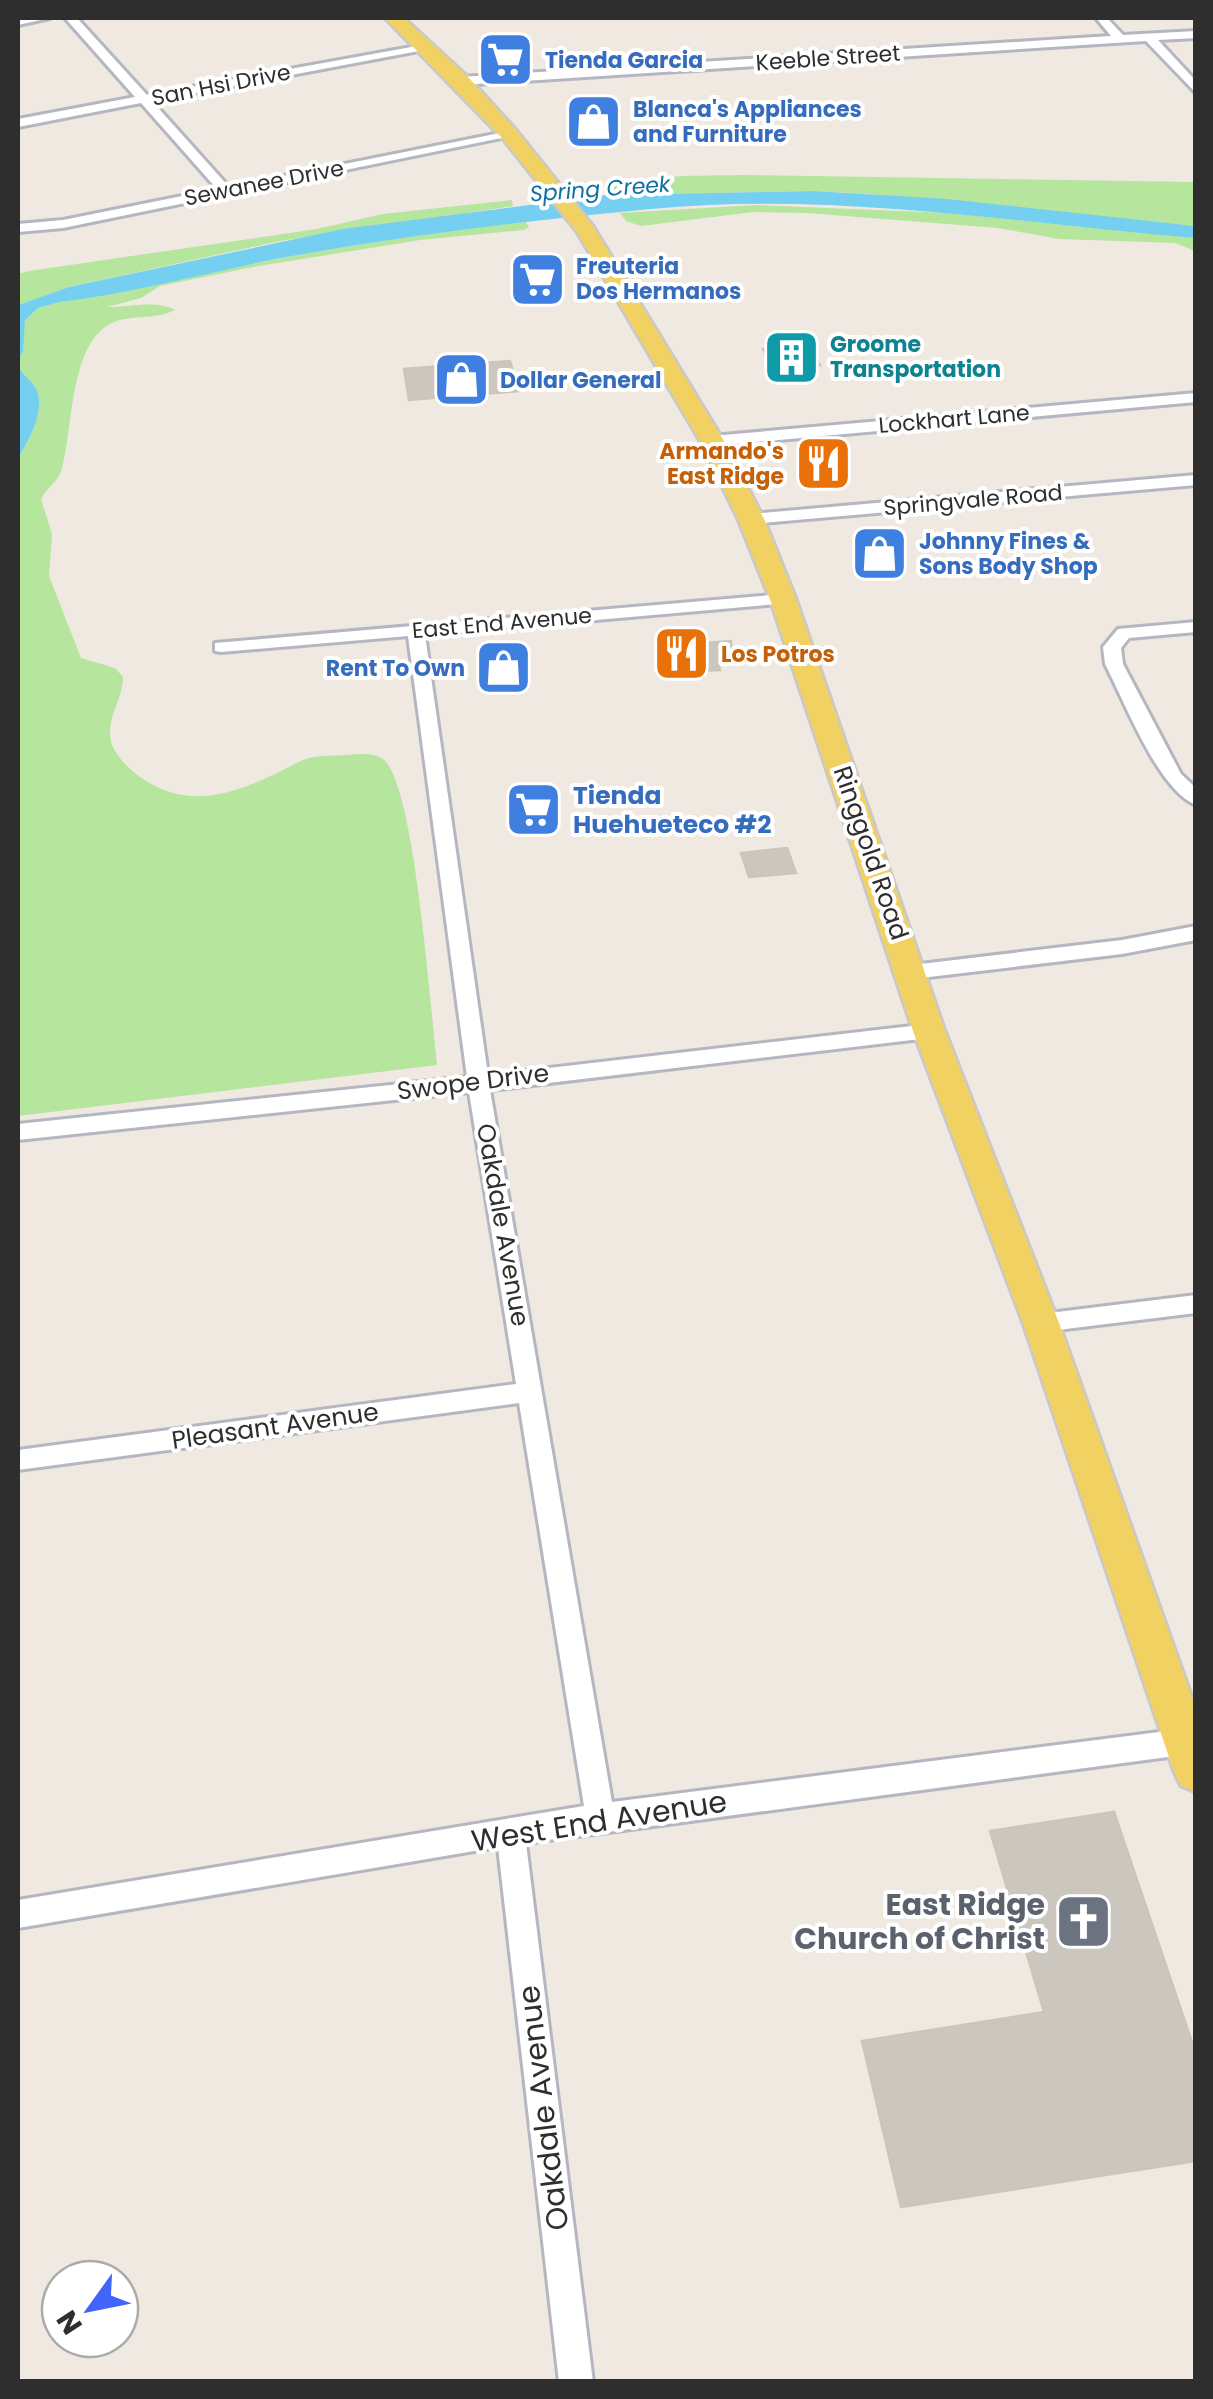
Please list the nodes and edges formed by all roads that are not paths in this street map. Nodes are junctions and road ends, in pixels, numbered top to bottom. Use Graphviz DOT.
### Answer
graph roads {
  1 [pos="44,18"];
  2 [pos="72,18"];
  3 [pos="394,18"];
  4 [pos="1101,18"];
  5 [pos="18,22"];
  6 [pos="1196,34"];
  7 [pos="1149,37"];
  8 [pos="1120,39"];
  9 [pos="424,46"];
  10 [pos="461,81"];
  11 [pos="1196,89"];
  12 [pos="142,100"];
  13 [pos="18,123"];
  14 [pos="510,135"];
  15 [pos="226,191"];
  16 [pos="18,228"];
  17 [pos="1196,397"];
  18 [pos="712,440"];
  19 [pos="1196,480"];
  20 [pos="750,519"];
  21 [pos="782,599"];
  22 [pos="1196,627"];
  23 [pos="416,631"];
  24 [pos="221,647"];
  25 [pos="1196,798"];
  26 [pos="1196,933"];
  27 [pos="912,972"];
  28 [pos="928,1031"];
  29 [pos="478,1080"];
  30 [pos="18,1132"];
  31 [pos="1196,1304"];
  32 [pos="1041,1323"];
  33 [pos="532,1392"];
  34 [pos="18,1460"];
  35 [pos="1189,1758"];
  36 [pos="600,1817"];
  37 [pos="511,1835"];
  38 [pos="18,1914"];
  39 [pos="576,2382"];
  1 -- 5 [label="street"];
  2 -- 12 [label="street"];
  3 -- 9 [label="main road, Ringgold Road"];
  4 -- 8 [label="street"];
  6 -- 7 [label="street, Keeble Street"];
  7 -- 8 [label="street, Keeble Street"];
  7 -- 11 [label="street"];
  8 -- 10 [label="street, Keeble Street"];
  9 -- 10 [label="main road, Ringgold Road"];
  9 -- 12 [label="street, San Hsi Drive"];
  10 -- 14 [label="main road, Ringgold Road"];
  12 -- 13 [label="street, San Hsi Drive"];
  12 -- 15 [label="street"];
  14 -- 15 [label="street, Sewanee Drive"];
  14 -- 18 [label="main road, Ringgold Road"];
  15 -- 16 [label="street, Sewanee Drive"];
  17 -- 18 [label="street, Lockhart Lane"];
  18 -- 20 [label="main road, Ringgold Road"];
  19 -- 20 [label="street, Springvale Road"];
  20 -- 21 [label="main road, Ringgold Road"];
  21 -- 23 [label="street, East End Avenue"];
  21 -- 27 [label="main road, Ringgold Road"];
  22 -- 25 [label="street"];
  23 -- 24 [label="street, East End Avenue"];
  23 -- 29 [label="street, Oakdale Avenue"];
  26 -- 27 [label="street"];
  27 -- 28 [label="main road, Ringgold Road"];
  28 -- 29 [label="street, Swope Drive"];
  28 -- 32 [label="main road, Ringgold Road"];
  29 -- 30 [label="street, Swope Drive"];
  29 -- 33 [label="street, Oakdale Avenue"];
  31 -- 32 [label="street"];
  32 -- 35 [label="main road, Ringgold Road"];
  33 -- 34 [label="street, Pleasant Avenue"];
  33 -- 36 [label="street, Oakdale Avenue"];
  35 -- 36 [label="street, West End Avenue"];
  36 -- 37 [label="street, West End Avenue"];
  37 -- 38 [label="street, West End Avenue"];
  37 -- 39 [label="street, Oakdale Avenue"];
}
